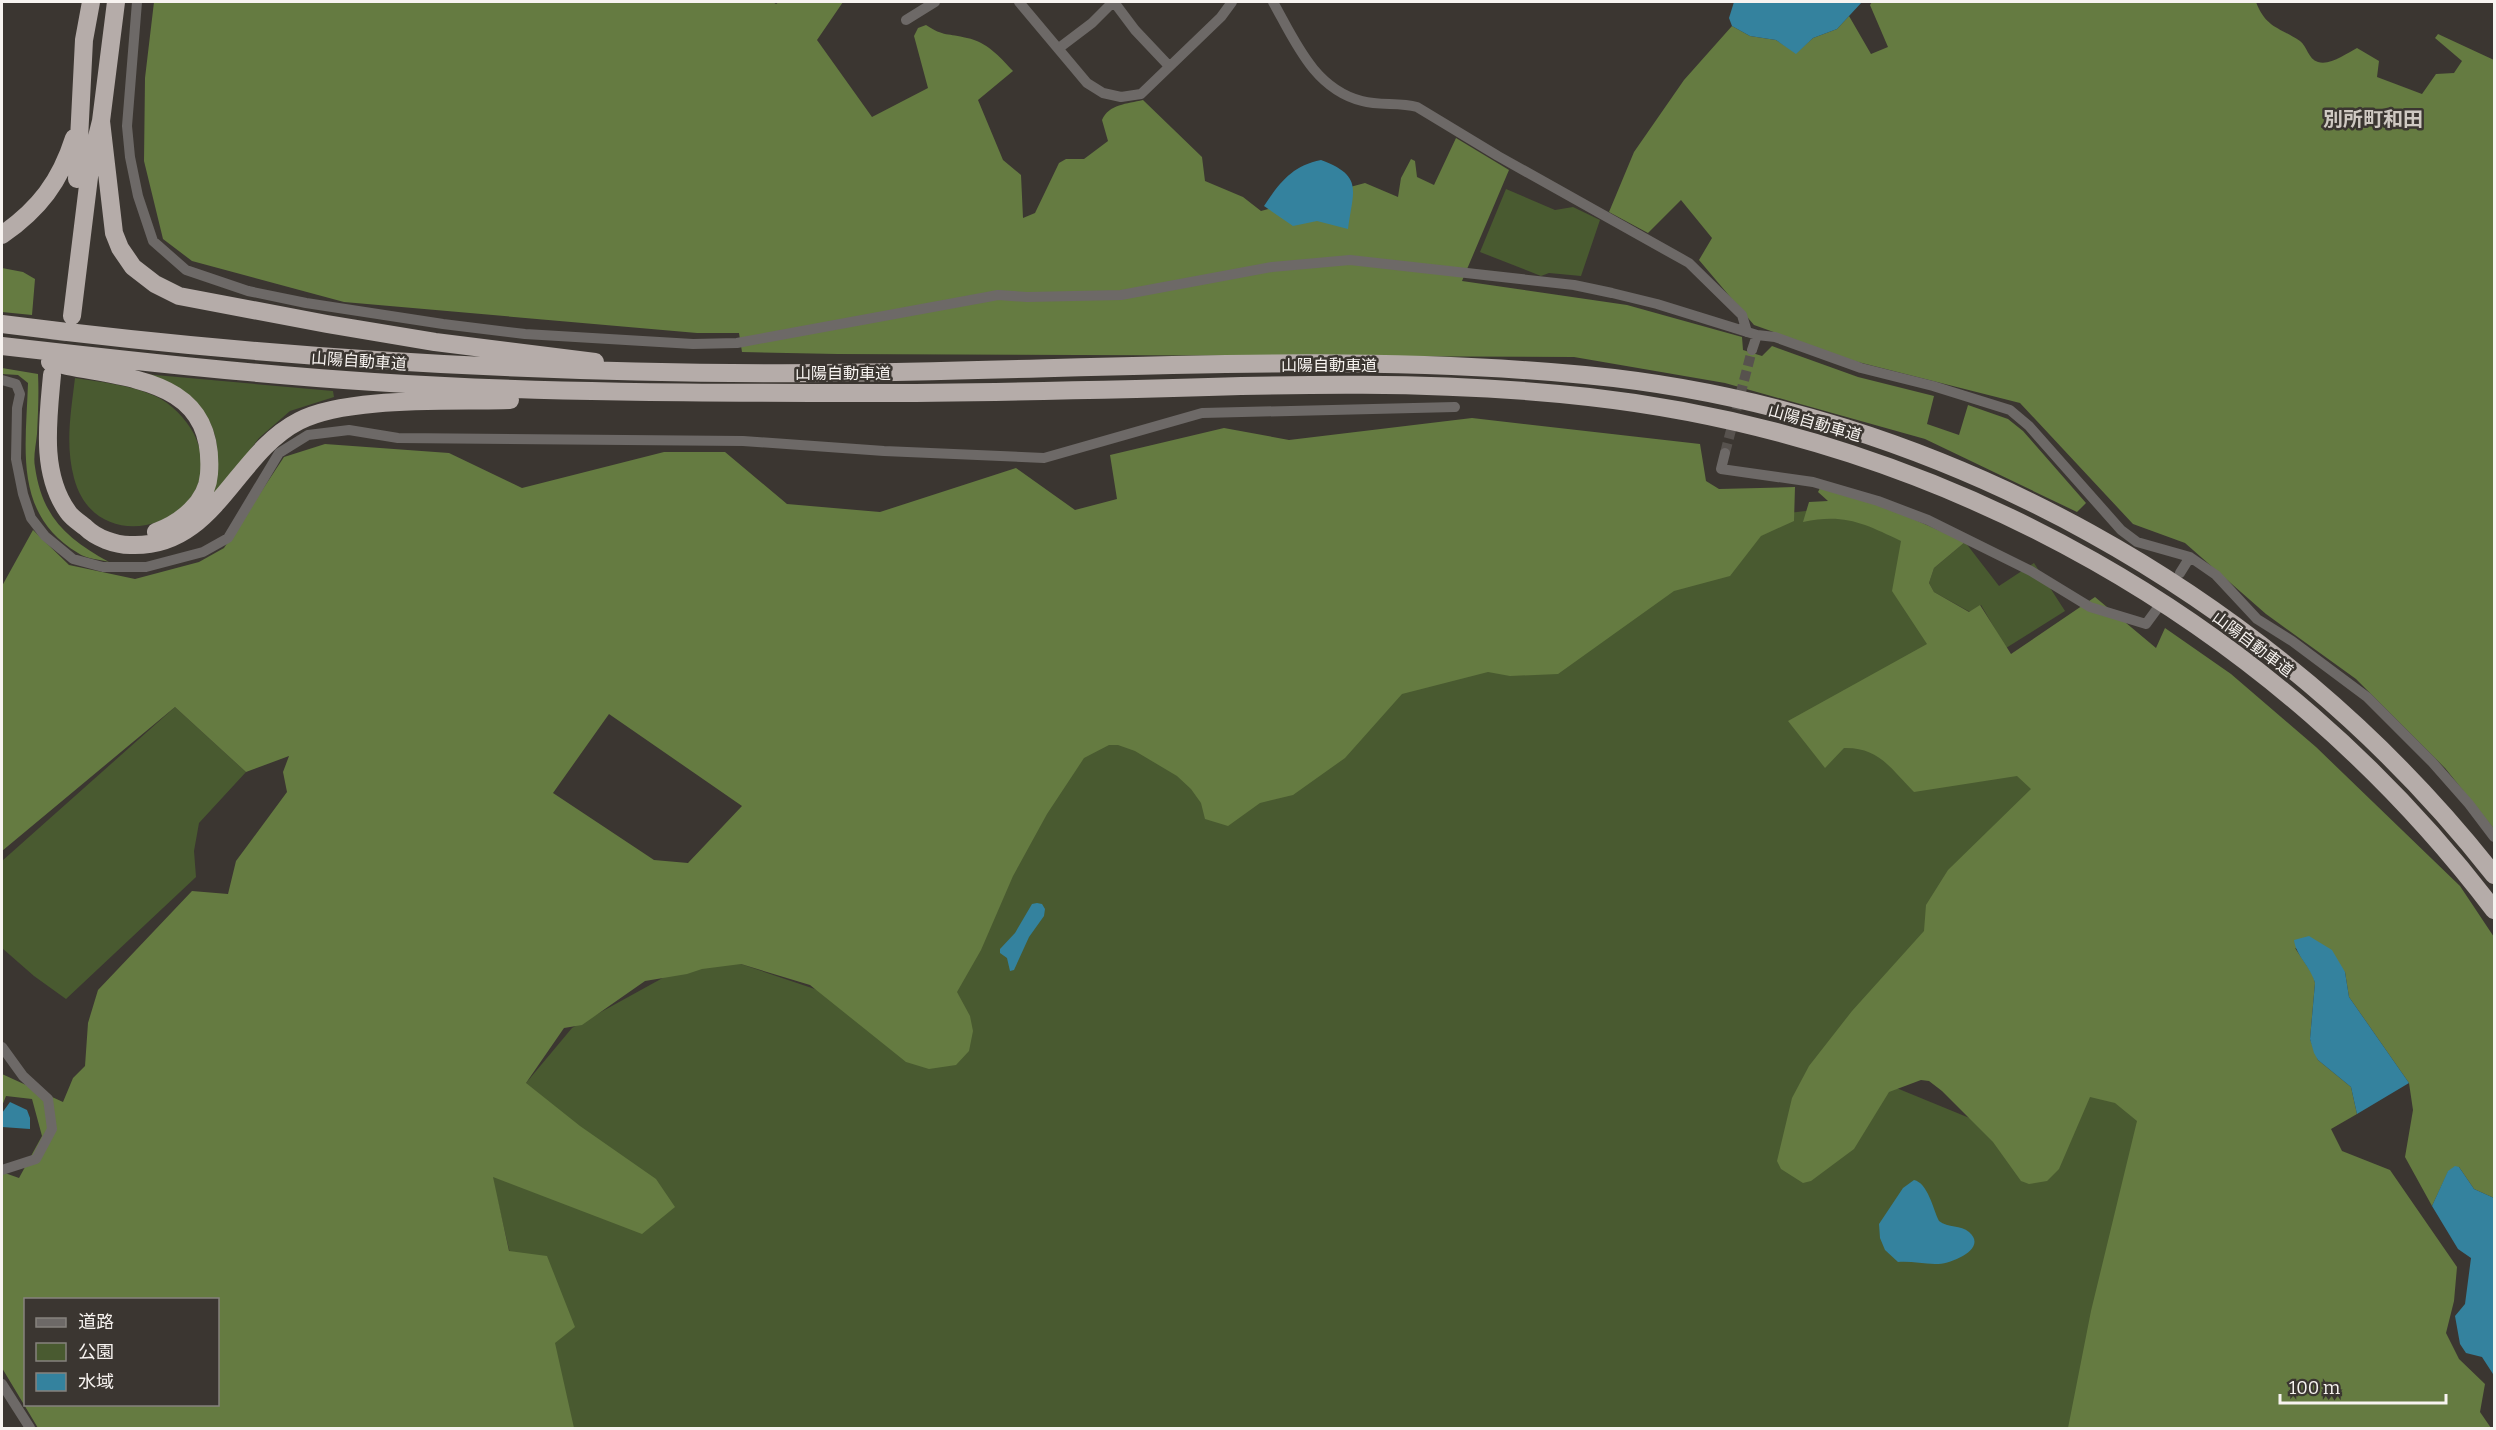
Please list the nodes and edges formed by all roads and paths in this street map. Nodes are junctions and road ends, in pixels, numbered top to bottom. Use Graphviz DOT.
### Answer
graph roads {
  1 [pos="91,2"];
  2 [pos="116,2"];
  3 [pos="136,2"];
  4 [pos="935,2"];
  5 [pos="1019,2"];
  6 [pos="1113,2"];
  7 [pos="1232,2"];
  8 [pos="1273,2"];
  9 [pos="906,20"];
  10 [pos="1059,48"];
  11 [pos="1169,66"];
  12 [pos="81,117"];
  13 [pos="100,121"];
  14 [pos="2,235"];
  15 [pos="2,324"];
  16 [pos="1752,334"];
  17 [pos="2,347"];
  18 [pos="1752,350"];
  19 [pos="629,372"];
  20 [pos="2,380"];
  21 [pos="736,393"];
  22 [pos="1455,407"];
  23 [pos="1725,453"];
  24 [pos="2190,556"];
  25 [pos="2180,573"];
  26 [pos="2157,609"];
  27 [pos="2494,837"];
  28 [pos="2494,875"];
  29 [pos="2494,910"];
  30 [pos="2,1047"];
  31 [pos="2,1170"];
  32 [pos="2,1384"];
  33 [pos="30,1428"];
  1 -- 12 [label="highway"];
  2 -- 13 [label="highway"];
  3 -- 16 [label="street"];
  4 -- 9 [label="street"];
  5 -- 10 [label="street"];
  6 -- 10 [label="street"];
  6 -- 11 [label="street"];
  7 -- 11 [label="street"];
  8 -- 16 [label="street"];
  10 -- 11 [label="street"];
  12 -- 13 [label="highway"];
  12 -- 14 [label="highway"];
  13 -- 19 [label="highway"];
  15 -- 19 [label="highway, 山陽自動車道"];
  16 -- 18 [label="street"];
  16 -- 24 [label="street"];
  17 -- 21 [label="highway, 山陽自動車道"];
  17 -- 21 [label="highway"];
  19 -- 28 [label="highway, 山陽自動車道"];
  20 -- 22 [label="street"];
  21 -- 29 [label="highway, 山陽自動車道"];
  23 -- 26 [label="street"];
  24 -- 25 [label="street"];
  24 -- 27 [label="street"];
  30 -- 31 [label="street"];
  32 -- 33 [label="street"];
}
